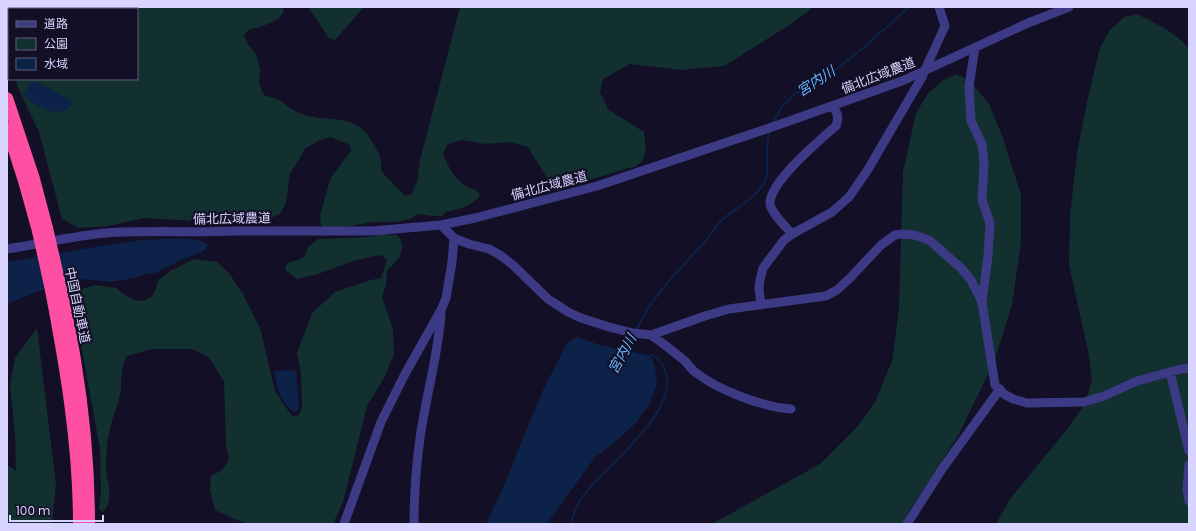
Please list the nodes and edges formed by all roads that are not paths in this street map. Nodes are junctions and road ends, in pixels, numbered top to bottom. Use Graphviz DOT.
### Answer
graph roads {
  1 [pos="939,7"];
  2 [pos="1068,7"];
  3 [pos="975,47"];
  4 [pos="7,98"];
  5 [pos="833,106"];
  6 [pos="7,128"];
  7 [pos="441,225"];
  8 [pos="42,230"];
  9 [pos="792,234"];
  10 [pos="454,238"];
  11 [pos="7,249"];
  12 [pos="56,289"];
  13 [pos="982,302"];
  14 [pos="761,305"];
  15 [pos="441,310"];
  16 [pos="651,334"];
  17 [pos="1189,368"];
  18 [pos="1170,372"];
  19 [pos="1000,389"];
  20 [pos="791,409"];
  21 [pos="1189,451"];
  22 [pos="1189,465"];
  23 [pos="1189,501"];
  24 [pos="79,524"];
  25 [pos="89,524"];
  26 [pos="344,524"];
  27 [pos="414,524"];
  28 [pos="907,524"];
  1 -- 9 [label="street, bridge"];
  2 -- 3 [label="street, 備北広域農道"];
  3 -- 5 [label="street, 備北広域農道"];
  3 -- 13 [label="street"];
  4 -- 8 [label="highway, 中国自動車道"];
  5 -- 7 [label="street, 備北広域農道"];
  5 -- 9 [label="street"];
  6 -- 8 [label="highway, 中国自動車道"];
  7 -- 10 [label="street"];
  7 -- 11 [label="street, 備北広域農道"];
  8 -- 12 [label="highway, 中国自動車道, bridge"];
  9 -- 14 [label="street"];
  10 -- 15 [label="street"];
  10 -- 16 [label="street"];
  12 -- 24 [label="highway, 中国自動車道"];
  12 -- 25 [label="highway, 中国自動車道"];
  13 -- 14 [label="street"];
  13 -- 19 [label="street"];
  14 -- 16 [label="street"];
  15 -- 26 [label="street"];
  15 -- 27 [label="street"];
  16 -- 20 [label="street"];
  17 -- 18 [label="street"];
  18 -- 19 [label="street"];
  18 -- 21 [label="street"];
  19 -- 28 [label="street"];
  22 -- 23 [label="street"];
}
